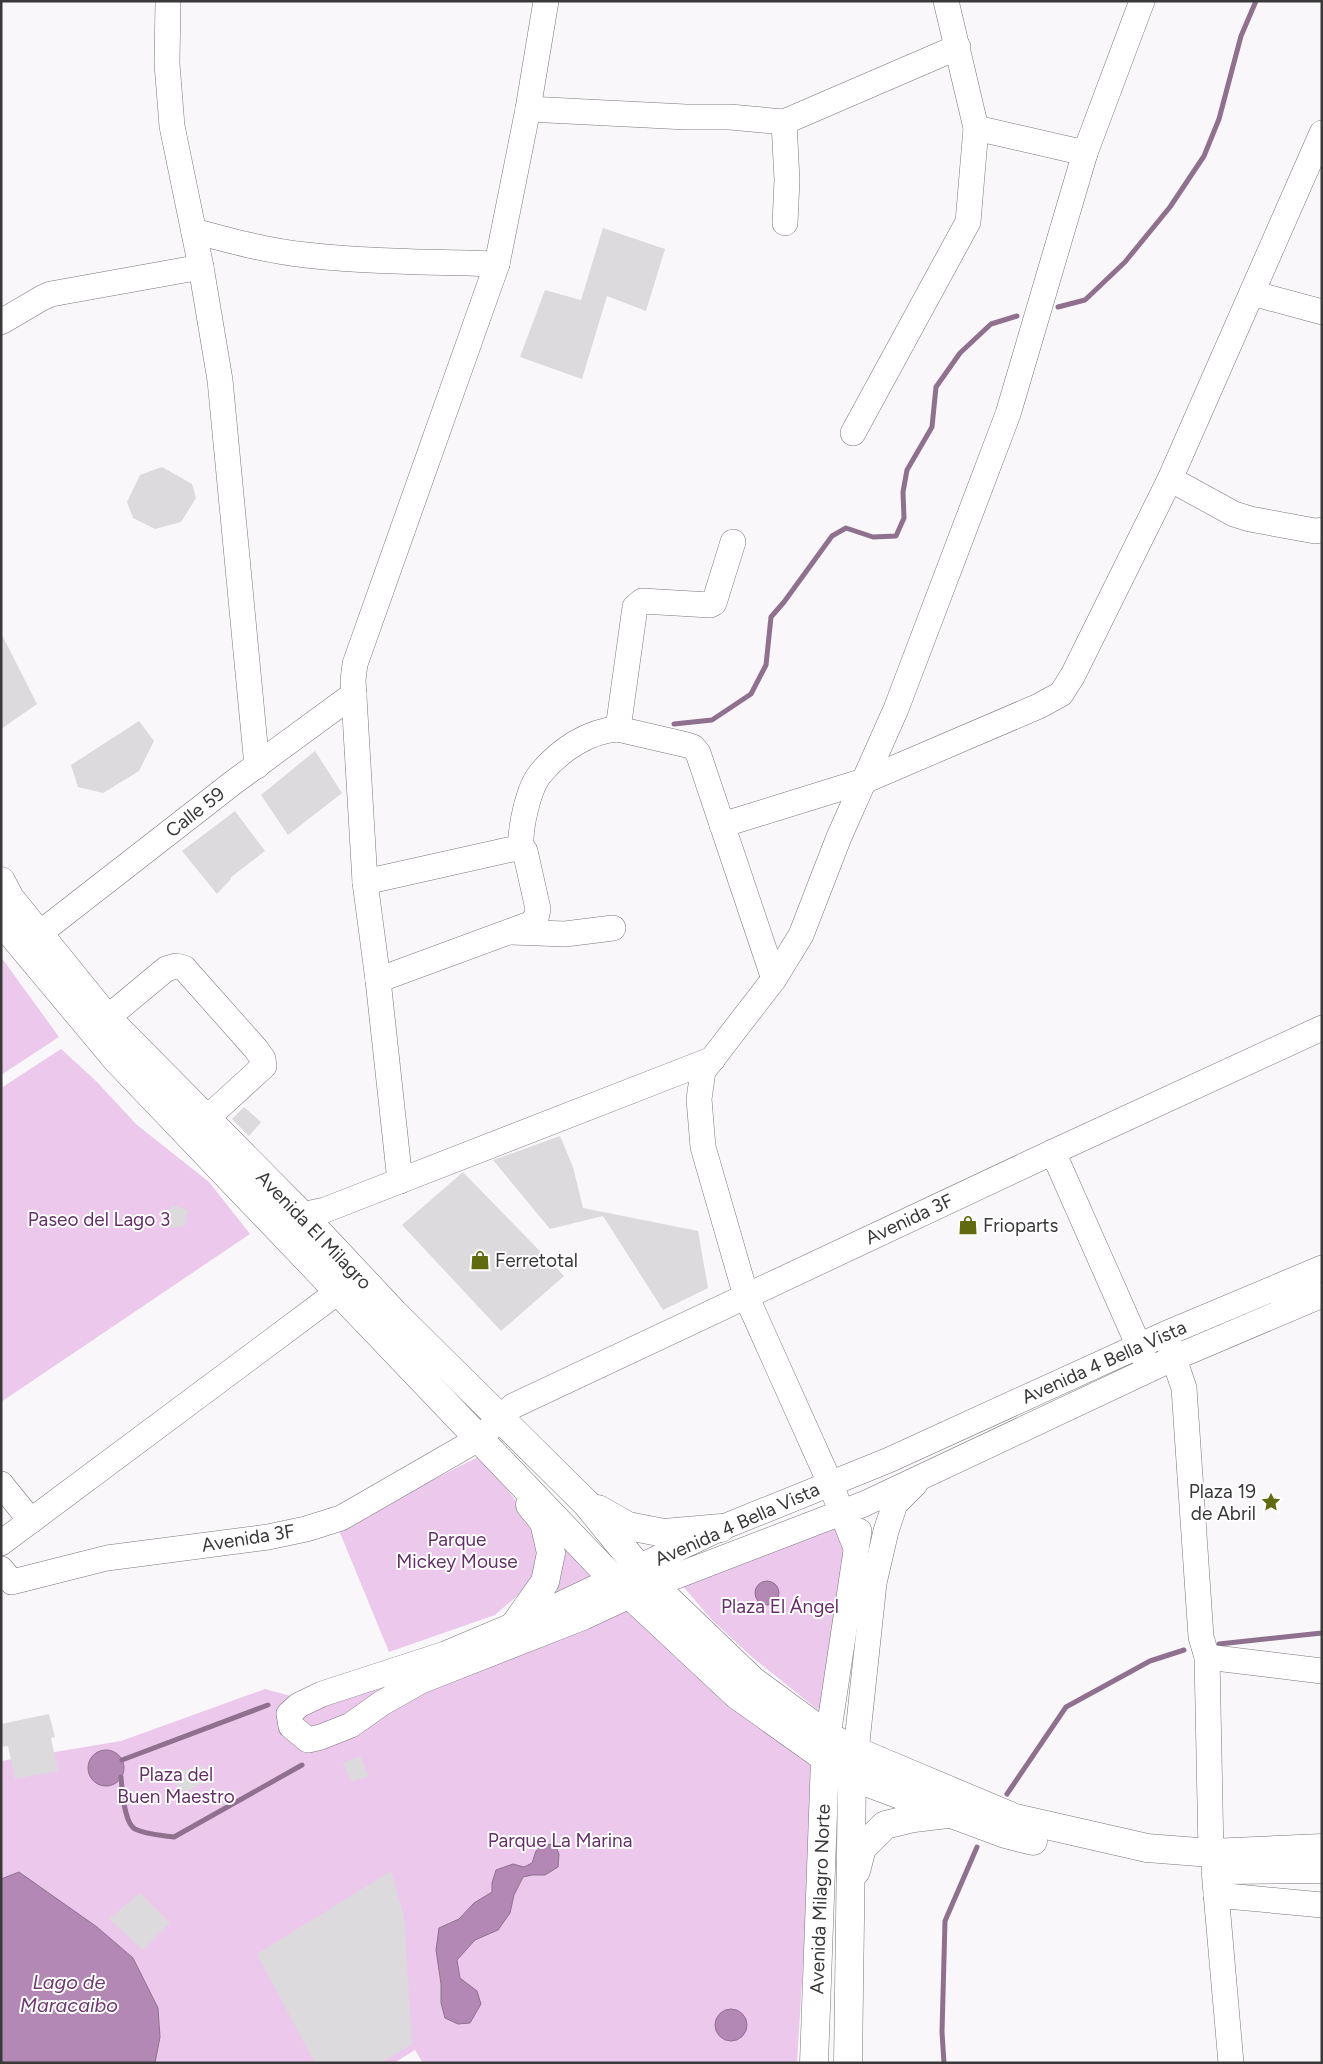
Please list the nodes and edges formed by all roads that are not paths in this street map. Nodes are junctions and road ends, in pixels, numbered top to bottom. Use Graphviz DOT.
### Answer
graph roads {
  1 [pos="168,1"];
  2 [pos="546,1"];
  3 [pos="946,1"];
  4 [pos="1142,1"];
  5 [pos="958,47"];
  6 [pos="528,109"];
  7 [pos="784,122"];
  8 [pos="976,128"];
  9 [pos="1322,134"];
  10 [pos="1085,153"];
  11 [pos="785,223"];
  12 [pos="194,232"];
  13 [pos="497,264"];
  14 [pos="201,267"];
  15 [pos="1252,293"];
  16 [pos="1322,312"];
  17 [pos="1,322"];
  18 [pos="853,433"];
  19 [pos="1170,479"];
  20 [pos="1322,530"];
  21 [pos="733,542"];
  22 [pos="354,694"];
  23 [pos="618,729"];
  24 [pos="257,766"];
  25 [pos="864,781"];
  26 [pos="722,825"];
  27 [pos="520,847"];
  28 [pos="1,881"];
  29 [pos="365,882"];
  30 [pos="1,921"];
  31 [pos="613,928"];
  32 [pos="508,932"];
  33 [pos="40,933"];
  34 [pos="774,979"];
  35 [pos="378,980"];
  36 [pos="108,1018"];
  37 [pos="1322,1028"];
  38 [pos="713,1059"];
  39 [pos="206,1119"];
  40 [pos="1053,1152"];
  41 [pos="400,1181"];
  42 [pos="302,1215"];
  43 [pos="1322,1268"];
  44 [pos="339,1291"];
  45 [pos="1322,1295"];
  46 [pos="746,1296"];
  47 [pos="1165,1334"];
  48 [pos="1139,1346"];
  49 [pos="1174,1358"];
  50 [pos="1149,1370"];
  51 [pos="501,1418"];
  52 [pos="480,1438"];
  53 [pos="889,1460"];
  54 [pos="503,1462"];
  55 [pos="922,1477"];
  56 [pos="830,1483"];
  57 [pos="1,1484"];
  58 [pos="586,1503"];
  59 [pos="852,1508"];
  60 [pos="31,1521"];
  61 [pos="721,1528"];
  62 [pos="1,1543"];
  63 [pos="5,1579"];
  64 [pos="634,1582"];
  65 [pos="516,1623"];
  66 [pos="1207,1657"];
  67 [pos="1322,1671"];
  68 [pos="827,1747"];
  69 [pos="854,1764"];
  70 [pos="951,1814"];
  71 [pos="1322,1848"];
  72 [pos="1322,1869"];
  73 [pos="1214,1873"];
  74 [pos="850,1892"];
  75 [pos="1322,1905"];
  76 [pos="814,2063"];
  77 [pos="848,2063"];
  78 [pos="1231,2063"];
  1 -- 12 [label="street"];
  2 -- 6 [label="street"];
  3 -- 5 [label="street"];
  4 -- 10 [label="street"];
  5 -- 7 [label="street"];
  5 -- 8 [label="street"];
  6 -- 7 [label="street"];
  6 -- 13 [label="street"];
  7 -- 11 [label="street"];
  8 -- 10 [label="street"];
  8 -- 18 [label="street"];
  9 -- 15 [label="street"];
  10 -- 25 [label="street"];
  12 -- 13 [label="street"];
  12 -- 14 [label="street"];
  13 -- 22 [label="street"];
  14 -- 17 [label="street"];
  14 -- 24 [label="street"];
  15 -- 16 [label="street"];
  15 -- 19 [label="street"];
  19 -- 20 [label="street"];
  19 -- 25 [label="street"];
  21 -- 23 [label="street"];
  22 -- 24 [label="street, Calle 59"];
  22 -- 29 [label="street"];
  23 -- 26 [label="street"];
  23 -- 27 [label="street"];
  24 -- 33 [label="street, Calle 59"];
  25 -- 26 [label="street"];
  25 -- 34 [label="street"];
  26 -- 34 [label="street"];
  27 -- 29 [label="street"];
  27 -- 32 [label="street"];
  28 -- 33 [label="main road, Avenida El Milagro"];
  29 -- 35 [label="street"];
  30 -- 44 [label="main road, Avenida El Milagro"];
  31 -- 32 [label="street"];
  32 -- 35 [label="street"];
  33 -- 36 [label="main road, Avenida El Milagro"];
  34 -- 38 [label="street"];
  35 -- 41 [label="street"];
  36 -- 39 [label="main road, Avenida El Milagro"];
  36 -- 39 [label="street"];
  37 -- 40 [label="street, Avenida 3F"];
  38 -- 41 [label="street"];
  38 -- 46 [label="street"];
  39 -- 42 [label="main road, Avenida El Milagro"];
  40 -- 46 [label="street, Avenida 3F"];
  40 -- 48 [label="street"];
  41 -- 42 [label="street"];
  42 -- 51 [label="main road, Avenida El Milagro"];
  43 -- 47 [label="street, Avenida 4 Bella Vista"];
  44 -- 52 [label="main road, Avenida El Milagro"];
  44 -- 60 [label="street"];
  45 -- 49 [label="street, Avenida 4 Bella Vista"];
  46 -- 51 [label="street, Avenida 3F"];
  46 -- 56 [label="street"];
  47 -- 48 [label="street, Avenida 4 Bella Vista"];
  47 -- 49 [label="street"];
  48 -- 50 [label="street"];
  48 -- 53 [label="street, Avenida 4 Bella Vista"];
  49 -- 50 [label="street, Avenida 4 Bella Vista"];
  49 -- 66 [label="street"];
  50 -- 55 [label="street, Avenida 4 Bella Vista"];
  51 -- 52 [label="street, Avenida 3F"];
  51 -- 58 [label="main road, Avenida El Milagro"];
  52 -- 54 [label="main road, Avenida El Milagro"];
  52 -- 63 [label="street, Avenida 3F"];
  53 -- 56 [label="street, Avenida 4 Bella Vista"];
  53 -- 59 [label="street"];
  54 -- 64 [label="main road, Avenida El Milagro"];
  54 -- 65 [label="main road"];
  55 -- 59 [label="street, Avenida 4 Bella Vista"];
  55 -- 69 [label="street, Avenida 4 Bella Vista"];
  56 -- 59 [label="street"];
  56 -- 61 [label="street, Avenida 4 Bella Vista"];
  57 -- 60 [label="street"];
  58 -- 61 [label="main road"];
  58 -- 64 [label="main road, Avenida El Milagro"];
  59 -- 64 [label="street, Avenida 4 Bella Vista"];
  59 -- 68 [label="street"];
  60 -- 62 [label="street"];
  61 -- 64 [label="street, Avenida 4 Bella Vista"];
  64 -- 65 [label="street"];
  64 -- 65 [label="street"];
  64 -- 68 [label="main road"];
  66 -- 67 [label="street"];
  66 -- 73 [label="street"];
  68 -- 69 [label="main road"];
  68 -- 76 [label="main road, Avenida Milagro Norte"];
  69 -- 70 [label="main road"];
  69 -- 73 [label="main road"];
  69 -- 74 [label="main road, Avenida Milagro Norte"];
  70 -- 73 [label="main road"];
  70 -- 74 [label="main road"];
  71 -- 73 [label="main road"];
  72 -- 73 [label="main road"];
  73 -- 75 [label="street"];
  73 -- 78 [label="street"];
  74 -- 77 [label="main road, Avenida Milagro Norte"];
}
